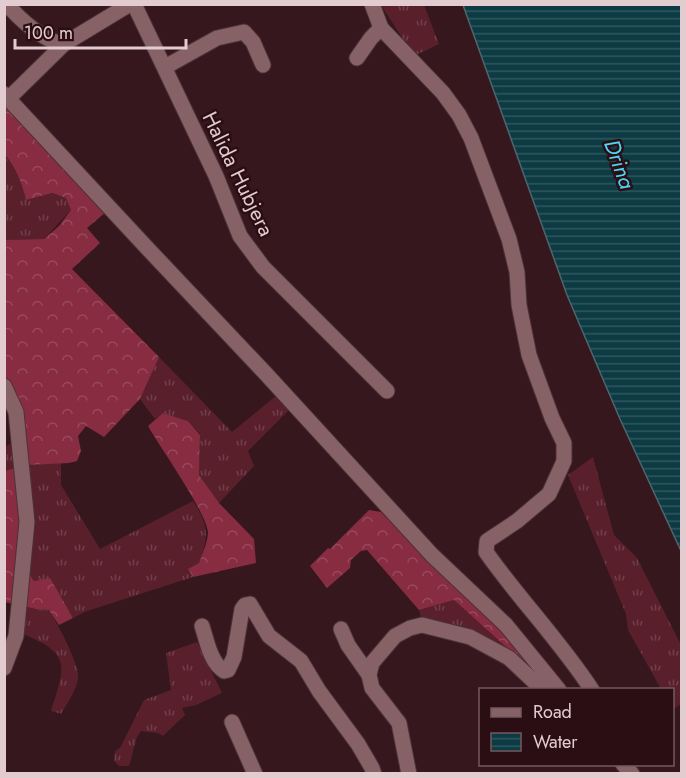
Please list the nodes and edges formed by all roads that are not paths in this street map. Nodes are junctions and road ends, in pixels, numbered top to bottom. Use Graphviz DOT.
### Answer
graph roads {
  1 [pos="7,4"];
  2 [pos="132,4"];
  3 [pos="372,4"];
  4 [pos="381,28"];
  5 [pos="64,44"];
  6 [pos="357,58"];
  7 [pos="263,65"];
  8 [pos="165,67"];
  9 [pos="7,96"];
  10 [pos="4,386"];
  11 [pos="387,391"];
  12 [pos="202,626"];
  13 [pos="341,629"];
  14 [pos="4,668"];
  15 [pos="369,675"];
  16 [pos="541,688"];
  17 [pos="557,688"];
  18 [pos="591,688"];
  19 [pos="232,723"];
  20 [pos="255,774"];
  21 [pos="374,774"];
  22 [pos="410,774"];
  1 -- 5 [label="street"];
  2 -- 5 [label="street"];
  2 -- 8 [label="street, Halida Hubjera"];
  3 -- 4 [label="street"];
  4 -- 6 [label="street"];
  4 -- 18 [label="street"];
  5 -- 9 [label="street"];
  7 -- 8 [label="street"];
  8 -- 11 [label="street, Halida Hubjera"];
  9 -- 17 [label="street"];
  10 -- 14 [label="street"];
  12 -- 21 [label="street"];
  13 -- 15 [label="street"];
  15 -- 16 [label="street"];
  15 -- 22 [label="street"];
  19 -- 20 [label="street"];
}
